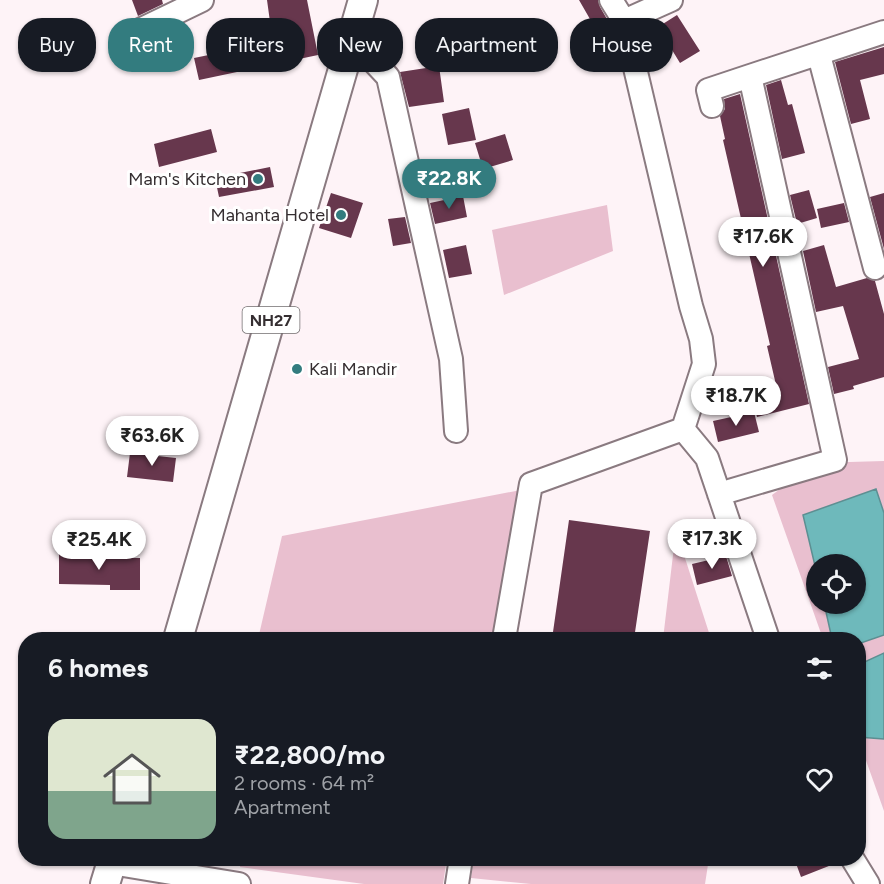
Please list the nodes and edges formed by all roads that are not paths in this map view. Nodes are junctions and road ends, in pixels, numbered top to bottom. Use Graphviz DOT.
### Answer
graph roads {
  1 [pos="202,0"];
  2 [pos="363,0"];
  3 [pos="611,0"];
  4 [pos="672,0"];
  5 [pos="165,18"];
  6 [pos="358,18"];
  7 [pos="622,18"];
  8 [pos="631,18"];
  9 [pos="884,32"];
  10 [pos="819,55"];
  11 [pos="343,72"];
  12 [pos="383,72"];
  13 [pos="636,72"];
  14 [pos="750,76"];
  15 [pos="712,106"];
  16 [pos="875,268"];
  17 [pos="683,429"];
  18 [pos="456,431"];
  19 [pos="719,494"];
  20 [pos="180,632"];
  21 [pos="505,632"];
  22 [pos="766,632"];
  23 [pos="460,866"];
  24 [pos="857,866"];
  25 [pos="110,868"];
  26 [pos="239,884"];
  27 [pos="457,884"];
  28 [pos="868,884"];
  1 -- 5 [label="street"];
  2 -- 6 [label="main road, NH27"];
  3 -- 7 [label="street"];
  4 -- 8 [label="street"];
  9 -- 10 [label="street"];
  10 -- 14 [label="street"];
  10 -- 16 [label="street"];
  11 -- 20 [label="main road, NH27"];
  12 -- 18 [label="street"];
  13 -- 17 [label="street"];
  14 -- 15 [label="street"];
  14 -- 19 [label="street"];
  17 -- 19 [label="street"];
  17 -- 21 [label="street"];
  19 -- 22 [label="street"];
  23 -- 27 [label="street"];
  24 -- 28 [label="street"];
  25 -- 26 [label="street"];
}
